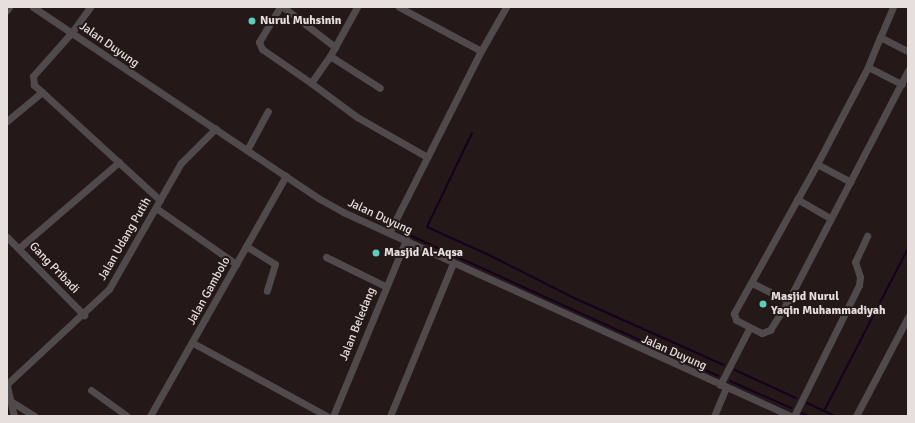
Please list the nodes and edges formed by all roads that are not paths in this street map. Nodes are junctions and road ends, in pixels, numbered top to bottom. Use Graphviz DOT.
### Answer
graph roads {
  1 [pos="9,7"];
  2 [pos="33,7"];
  3 [pos="90,7"];
  4 [pos="281,7"];
  5 [pos="357,7"];
  6 [pos="399,7"];
  7 [pos="506,7"];
  8 [pos="893,7"];
  9 [pos="7,10"];
  10 [pos="72,32"];
  11 [pos="880,37"];
  12 [pos="335,47"];
  13 [pos="481,51"];
  14 [pos="908,51"];
  15 [pos="330,56"];
  16 [pos="868,67"];
  17 [pos="908,70"];
  18 [pos="311,83"];
  19 [pos="902,84"];
  20 [pos="380,88"];
  21 [pos="42,92"];
  22 [pos="268,111"];
  23 [pos="7,121"];
  24 [pos="216,128"];
  25 [pos="247,150"];
  26 [pos="427,157"];
  27 [pos="119,162"];
  28 [pos="817,164"];
  29 [pos="286,176"];
  30 [pos="851,182"];
  31 [pos="797,199"];
  32 [pos="160,200"];
  33 [pos="156,208"];
  34 [pos="831,219"];
  35 [pos="389,233"];
  36 [pos="867,236"];
  37 [pos="7,237"];
  38 [pos="406,240"];
  39 [pos="246,246"];
  40 [pos="19,248"];
  41 [pos="326,257"];
  42 [pos="453,263"];
  43 [pos="236,264"];
  44 [pos="752,282"];
  45 [pos="385,286"];
  46 [pos="267,291"];
  47 [pos="788,301"];
  48 [pos="84,315"];
  49 [pos="908,317"];
  50 [pos="750,327"];
  51 [pos="193,343"];
  52 [pos="7,385"];
  53 [pos="723,387"];
  54 [pos="91,390"];
  55 [pos="12,402"];
  56 [pos="775,413"];
  57 [pos="14,416"];
  58 [pos="34,416"];
  59 [pos="127,416"];
  60 [pos="150,416"];
  61 [pos="327,416"];
  62 [pos="333,416"];
  63 [pos="390,416"];
  64 [pos="714,416"];
  65 [pos="790,416"];
  66 [pos="794,416"];
  67 [pos="856,416"];
  1 -- 9 [label="street"];
  2 -- 10 [label="street, Jalan Duyung"];
  3 -- 10 [label="street"];
  4 -- 12 [label="street"];
  4 -- 18 [label="street"];
  5 -- 12 [label="street"];
  6 -- 13 [label="street"];
  7 -- 13 [label="street"];
  8 -- 11 [label="street"];
  10 -- 21 [label="street"];
  10 -- 24 [label="street, Jalan Duyung"];
  11 -- 14 [label="street"];
  11 -- 16 [label="street"];
  12 -- 15 [label="street"];
  13 -- 26 [label="street"];
  15 -- 18 [label="street"];
  15 -- 20 [label="street"];
  16 -- 19 [label="street"];
  16 -- 28 [label="street"];
  17 -- 19 [label="street"];
  18 -- 26 [label="street"];
  19 -- 30 [label="street"];
  21 -- 23 [label="street"];
  21 -- 27 [label="street"];
  22 -- 25 [label="street"];
  24 -- 25 [label="street, Jalan Duyung"];
  24 -- 32 [label="street, Jalan Udang Putih"];
  25 -- 29 [label="street, Jalan Duyung"];
  26 -- 35 [label="street"];
  27 -- 32 [label="street"];
  27 -- 40 [label="street"];
  28 -- 30 [label="street"];
  28 -- 31 [label="street"];
  29 -- 35 [label="street, Jalan Duyung"];
  29 -- 39 [label="street, Jalan Gambolo"];
  30 -- 34 [label="street"];
  31 -- 34 [label="street"];
  31 -- 44 [label="street"];
  32 -- 33 [label="street, Jalan Udang Putih"];
  33 -- 43 [label="street"];
  33 -- 48 [label="street, Jalan Udang Putih"];
  34 -- 47 [label="street"];
  35 -- 38 [label="street, Jalan Duyung"];
  36 -- 66 [label="street"];
  37 -- 40 [label="street, Gang Pribadi"];
  38 -- 42 [label="street, Jalan Duyung"];
  38 -- 45 [label="street, Jalan Beledang"];
  39 -- 43 [label="street, Jalan Gambolo"];
  39 -- 46 [label="street"];
  40 -- 48 [label="street, Gang Pribadi"];
  41 -- 45 [label="street"];
  42 -- 53 [label="street, Jalan Duyung"];
  42 -- 63 [label="street"];
  43 -- 51 [label="street, Jalan Gambolo"];
  44 -- 47 [label="street"];
  44 -- 50 [label="street"];
  45 -- 62 [label="street, Jalan Beledang"];
  47 -- 50 [label="street"];
  48 -- 52 [label="street, Jalan Udang Putih"];
  49 -- 67 [label="street"];
  50 -- 53 [label="street"];
  51 -- 60 [label="street, Jalan Gambolo"];
  51 -- 61 [label="street"];
  52 -- 55 [label="street"];
  53 -- 56 [label="street, Jalan Duyung"];
  53 -- 64 [label="street"];
  54 -- 59 [label="street"];
  55 -- 57 [label="street"];
  55 -- 58 [label="street"];
  56 -- 65 [label="street, Jalan Duyung"];
}
